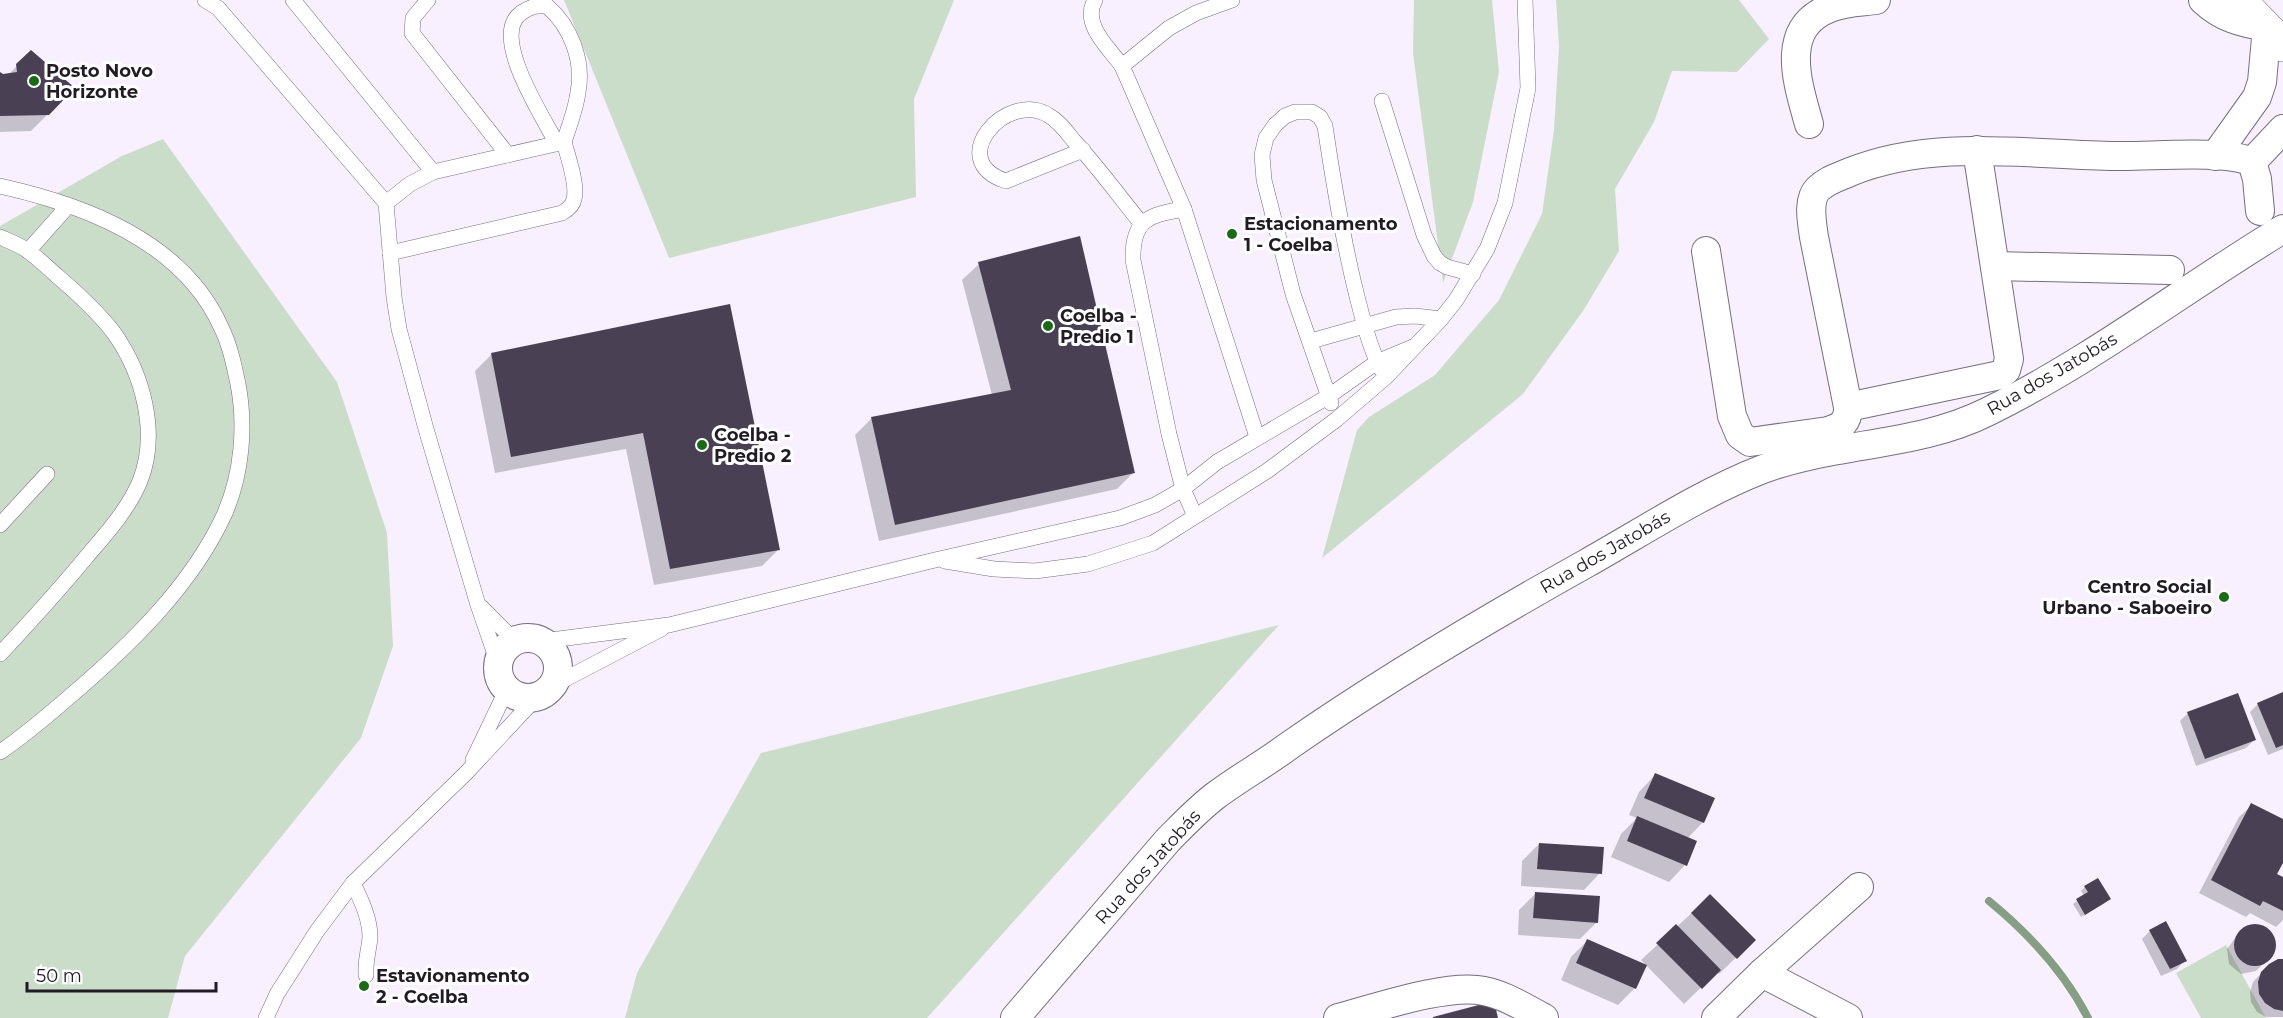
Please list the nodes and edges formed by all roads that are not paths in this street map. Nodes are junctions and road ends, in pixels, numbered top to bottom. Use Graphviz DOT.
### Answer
graph roads {
  1 [pos="293,0"];
  2 [pos="428,0"];
  3 [pos="1095,0"];
  4 [pos="1232,0"];
  5 [pos="1525,0"];
  6 [pos="1875,0"];
  7 [pos="2203,0"];
  8 [pos="2239,0"];
  9 [pos="216,3"];
  10 [pos="1194,6"];
  11 [pos="2278,31"];
  12 [pos="1122,66"];
  13 [pos="1382,101"];
  14 [pos="1809,124"];
  15 [pos="2283,129"];
  16 [pos="561,143"];
  17 [pos="1083,150"];
  18 [pos="1977,150"];
  19 [pos="508,155"];
  20 [pos="2215,156"];
  21 [pos="2252,162"];
  22 [pos="433,172"];
  23 [pos="0,186"];
  24 [pos="386,203"];
  25 [pos="68,206"];
  26 [pos="1184,209"];
  27 [pos="2260,211"];
  28 [pos="1141,224"];
  29 [pos="2283,229"];
  30 [pos="0,237"];
  31 [pos="28,251"];
  32 [pos="1706,251"];
  33 [pos="390,253"];
  34 [pos="1995,266"];
  35 [pos="2170,270"];
  36 [pos="1473,274"];
  37 [pos="1442,319"];
  38 [pos="1364,324"];
  39 [pos="1311,340"];
  40 [pos="1413,347"];
  41 [pos="1377,362"];
  42 [pos="1386,377"];
  43 [pos="1329,396"];
  44 [pos="1848,407"];
  45 [pos="1337,419"];
  46 [pos="1257,437"];
  47 [pos="47,474"];
  48 [pos="1183,489"];
  49 [pos="1195,516"];
  50 [pos="0,525"];
  51 [pos="935,560"];
  52 [pos="478,605"];
  53 [pos="669,625"];
  54 [pos="529,641"];
  55 [pos="0,654"];
  56 [pos="503,676"];
  57 [pos="545,691"];
  58 [pos="0,752"];
  59 [pos="466,773"];
  60 [pos="353,883"];
  61 [pos="1859,887"];
  62 [pos="1762,973"];
  63 [pos="366,975"];
  64 [pos="266,1018"];
  65 [pos="1015,1018"];
  66 [pos="1338,1018"];
  67 [pos="1544,1018"];
  68 [pos="1716,1018"];
  69 [pos="1848,1018"];
  1 -- 22 [label="lane"];
  2 -- 19 [label="lane"];
  3 -- 12 [label="lane"];
  4 -- 10 [label="lane"];
  5 -- 36 [label="lane"];
  6 -- 14 [label="street"];
  7 -- 11 [label="street"];
  8 -- 11 [label="main road"];
  9 -- 24 [label="lane"];
  10 -- 12 [label="lane"];
  11 -- 20 [label="street"];
  12 -- 26 [label="lane"];
  13 -- 36 [label="lane"];
  15 -- 21 [label="street"];
  16 -- 16 [label="lane"];
  16 -- 19 [label="lane"];
  16 -- 33 [label="lane"];
  17 -- 17 [label="lane"];
  17 -- 28 [label="lane"];
  18 -- 20 [label="street"];
  18 -- 34 [label="street"];
  18 -- 44 [label="street"];
  19 -- 22 [label="lane"];
  20 -- 21 [label="street"];
  21 -- 27 [label="street"];
  22 -- 24 [label="lane"];
  23 -- 25 [label="lane"];
  24 -- 33 [label="lane"];
  25 -- 31 [label="lane"];
  25 -- 58 [label="lane"];
  26 -- 28 [label="lane"];
  26 -- 46 [label="lane"];
  28 -- 48 [label="lane"];
  29 -- 65 [label="street, Rua dos Jatobás"];
  30 -- 31 [label="lane"];
  31 -- 55 [label="lane"];
  32 -- 44 [label="street"];
  33 -- 52 [label="lane"];
  34 -- 35 [label="street"];
  34 -- 44 [label="street"];
  36 -- 37 [label="lane"];
  37 -- 38 [label="lane"];
  37 -- 40 [label="lane"];
  38 -- 39 [label="lane"];
  38 -- 39 [label="lane"];
  38 -- 41 [label="lane"];
  39 -- 43 [label="lane"];
  40 -- 41 [label="lane"];
  40 -- 42 [label="lane"];
  41 -- 42 [label="lane"];
  41 -- 43 [label="lane"];
  42 -- 45 [label="lane"];
  43 -- 45 [label="lane"];
  43 -- 46 [label="lane"];
  45 -- 49 [label="lane"];
  46 -- 48 [label="lane"];
  47 -- 50 [label="lane"];
  48 -- 49 [label="lane"];
  48 -- 51 [label="lane"];
  49 -- 51 [label="lane"];
  51 -- 53 [label="lane"];
  52 -- 54 [label="lane"];
  52 -- 56 [label="lane"];
  53 -- 54 [label="lane"];
  53 -- 57 [label="lane"];
  54 -- 56 [label="street"];
  54 -- 57 [label="street"];
  56 -- 57 [label="street"];
  56 -- 59 [label="lane"];
  57 -- 59 [label="lane"];
  59 -- 60 [label="lane"];
  60 -- 63 [label="lane"];
  60 -- 64 [label="lane"];
  61 -- 62 [label="street"];
  62 -- 68 [label="street"];
  62 -- 69 [label="street"];
  66 -- 67 [label="street"];
}
